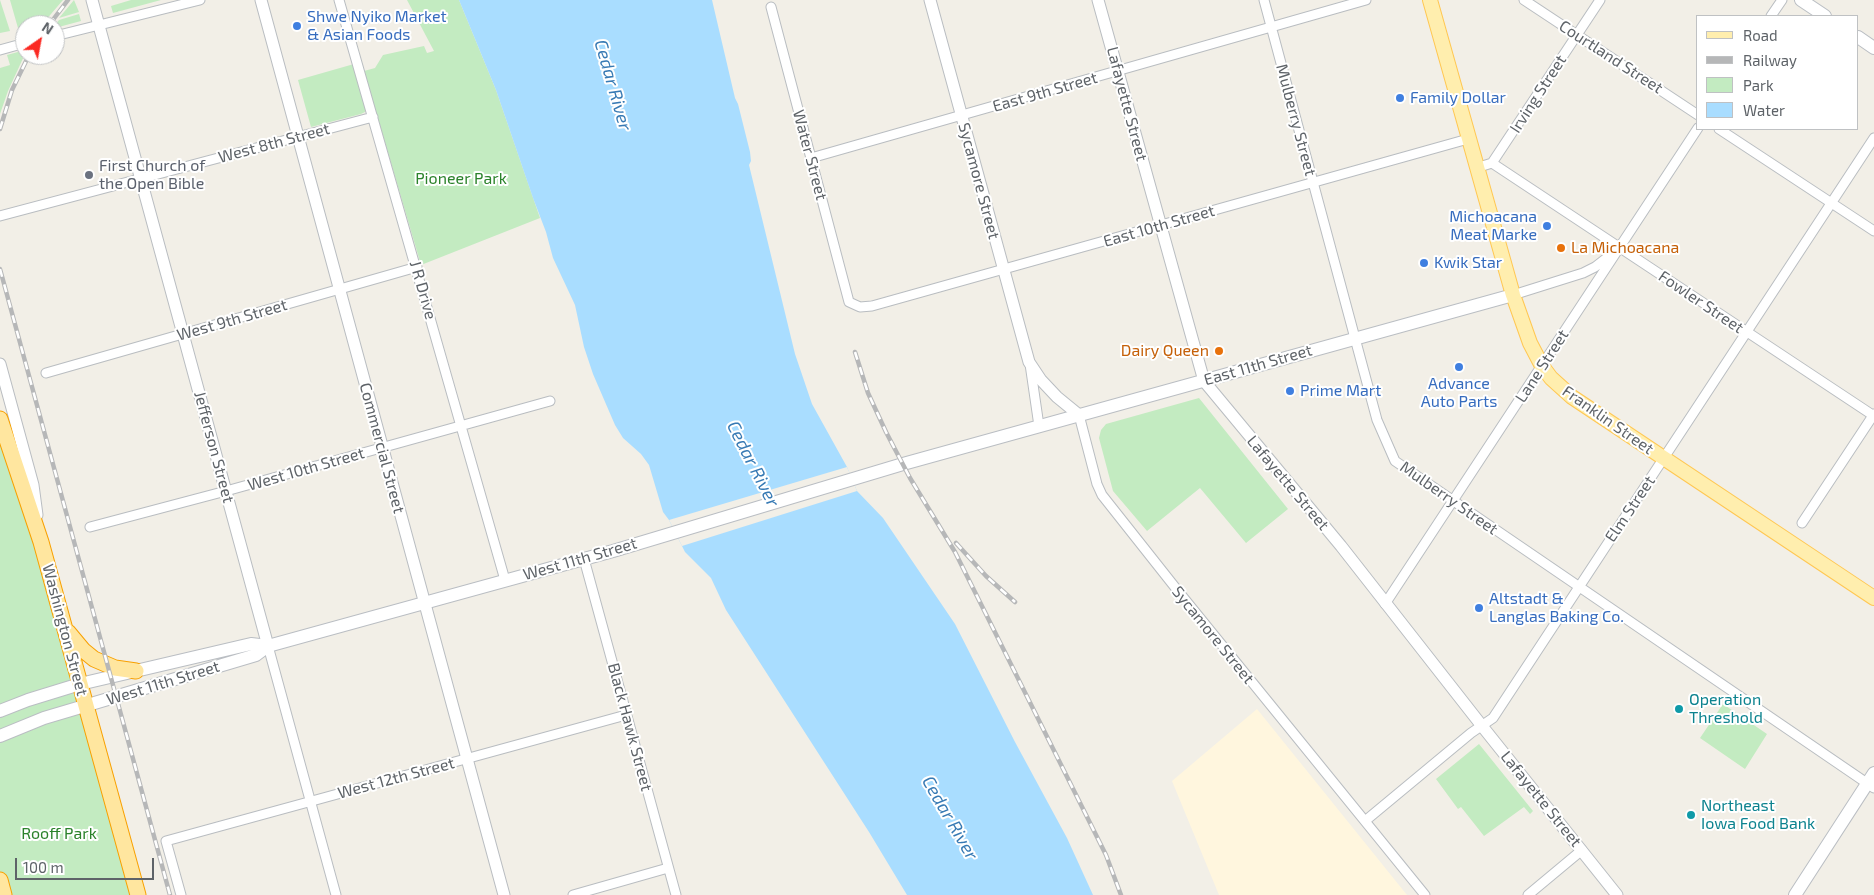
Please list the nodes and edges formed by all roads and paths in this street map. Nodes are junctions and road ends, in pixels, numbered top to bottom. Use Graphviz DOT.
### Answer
graph roads {
  1 [pos="92,0"];
  2 [pos="200,0"];
  3 [pos="261,0"];
  4 [pos="339,0"];
  5 [pos="930,0"];
  6 [pos="1098,0"];
  7 [pos="1264,0"];
  8 [pos="1366,0"];
  9 [pos="1430,0"];
  10 [pos="1524,0"];
  11 [pos="1600,0"];
  12 [pos="1782,0"];
  13 [pos="1800,0"];
  14 [pos="771,7"];
  15 [pos="1772,15"];
  16 [pos="1823,15"];
  17 [pos="99,25"];
  18 [pos="1271,27"];
  19 [pos="65,34"];
  20 [pos="1577,35"];
  21 [pos="1859,38"];
  22 [pos="15,46"];
  23 [pos="1874,48"];
  24 [pos="0,50"];
  25 [pos="1118,71"];
  26 [pos="1696,113"];
  27 [pos="962,116"];
  28 [pos="373,117"];
  29 [pos="1697,130"];
  30 [pos="1721,130"];
  31 [pos="298,137"];
  32 [pos="1874,138"];
  33 [pos="1468,139"];
  34 [pos="811,158"];
  35 [pos="1492,163"];
  36 [pos="1476,168"];
  37 [pos="141,179"];
  38 [pos="1313,182"];
  39 [pos="1832,203"];
  40 [pos="0,216"];
  41 [pos="1160,225"];
  42 [pos="1874,231"];
  43 [pos="1620,248"];
  44 [pos="417,267"];
  45 [pos="1003,269"];
  46 [pos="339,289"];
  47 [pos="1512,295"];
  48 [pos="849,302"];
  49 [pos="1747,332"];
  50 [pos="183,334"];
  51 [pos="1356,338"];
  52 [pos="1030,362"];
  53 [pos="0,364"];
  54 [pos="1542,366"];
  55 [pos="46,373"];
  56 [pos="1204,381"];
  57 [pos="550,401"];
  58 [pos="1079,415"];
  59 [pos="1874,415"];
  60 [pos="0,419"];
  61 [pos="462,425"];
  62 [pos="1039,426"];
  63 [pos="382,448"];
  64 [pos="1664,459"];
  65 [pos="890,468"];
  66 [pos="226,491"];
  67 [pos="1453,502"];
  68 [pos="1802,523"];
  69 [pos="90,527"];
  70 [pos="41,542"];
  71 [pos="584,559"];
  72 [pos="506,580"];
  73 [pos="1579,586"];
  74 [pos="1874,598"];
  75 [pos="425,603"];
  76 [pos="1386,604"];
  77 [pos="65,628"];
  78 [pos="268,646"];
  79 [pos="136,670"];
  80 [pos="80,684"];
  81 [pos="86,707"];
  82 [pos="0,711"];
  83 [pos="626,715"];
  84 [pos="1482,726"];
  85 [pos="0,736"];
  86 [pos="467,759"];
  87 [pos="1872,781"];
  88 [pos="311,802"];
  89 [pos="1365,821"];
  90 [pos="1582,850"];
  91 [pos="668,868"];
  92 [pos="0,880"];
  93 [pos="4,895"];
  94 [pos="138,895"];
  95 [pos="181,895"];
  96 [pos="336,895"];
  97 [pos="504,895"];
  98 [pos="573,895"];
  99 [pos="676,895"];
  100 [pos="1424,895"];
  101 [pos="1528,895"];
  102 [pos="1617,895"];
  103 [pos="1795,895"];
  1 -- 17 [label="street, Jefferson Street"];
  2 -- 17 [label="street"];
  3 -- 31 [label="street, Commercial Street"];
  4 -- 28 [label="street, J R Drive"];
  5 -- 27 [label="street, Sycamore Street"];
  6 -- 25 [label="street, Lafayette Street"];
  7 -- 18 [label="street, Mulberry Street"];
  8 -- 18 [label="street, East 9th Street"];
  9 -- 33 [label="main road, Franklin Street"];
  10 -- 20 [label="street, Courtland Street"];
  11 -- 20 [label="street, Irving Street"];
  12 -- 15 [label="street"];
  13 -- 16 [label="main road"];
  14 -- 34 [label="street, Water Street"];
  17 -- 19 [label="street"];
  17 -- 37 [label="street, Jefferson Street"];
  18 -- 25 [label="street, East 9th Street"];
  18 -- 38 [label="street, Mulberry Street"];
  20 -- 26 [label="street, Courtland Street"];
  20 -- 35 [label="street, Irving Street"];
  21 -- 23 [label="main road"];
  22 -- 24 [label="street"];
  25 -- 27 [label="street, East 9th Street"];
  25 -- 41 [label="street, Lafayette Street"];
  27 -- 34 [label="street, East 9th Street"];
  27 -- 45 [label="street, Sycamore Street"];
  28 -- 31 [label="street, West 8th Street"];
  28 -- 44 [label="street, J R Drive"];
  29 -- 43 [label="street, Lane Street"];
  30 -- 39 [label="street"];
  31 -- 37 [label="street, West 8th Street"];
  31 -- 46 [label="street, Commercial Street"];
  32 -- 39 [label="street, Elm Street"];
  33 -- 36 [label="main road, Franklin Street"];
  33 -- 38 [label="street, East 10th Street"];
  34 -- 48 [label="street, Water Street"];
  35 -- 36 [label="street"];
  35 -- 43 [label="street, Fowler Street"];
  36 -- 47 [label="main road, Franklin Street"];
  37 -- 40 [label="street, West 8th Street"];
  37 -- 50 [label="street, Jefferson Street"];
  38 -- 41 [label="street, East 10th Street"];
  38 -- 51 [label="street, Mulberry Street"];
  39 -- 42 [label="street"];
  39 -- 49 [label="street, Elm Street"];
  41 -- 45 [label="street, East 10th Street"];
  41 -- 56 [label="street, Lafayette Street"];
  43 -- 47 [label="street, East 11th Street"];
  43 -- 49 [label="street, Fowler Street"];
  43 -- 54 [label="street, Lane Street"];
  44 -- 46 [label="street, West 9th Street"];
  44 -- 61 [label="street, J R Drive"];
  45 -- 48 [label="street, East 10th Street"];
  45 -- 52 [label="street, Sycamore Street"];
  46 -- 50 [label="street, West 9th Street"];
  46 -- 63 [label="street, Commercial Street"];
  47 -- 51 [label="main road, East 11th Street"];
  47 -- 54 [label="main road, Franklin Street"];
  49 -- 59 [label="street, Fowler Street"];
  49 -- 64 [label="street, Elm Street"];
  50 -- 55 [label="street, West 9th Street"];
  50 -- 66 [label="street, Jefferson Street"];
  51 -- 56 [label="main road, East 11th Street"];
  51 -- 67 [label="street, Mulberry Street"];
  52 -- 58 [label="street, Sycamore Street"];
  52 -- 62 [label="street, Sycamore Street"];
  53 -- 70 [label="street, Washington Street"];
  54 -- 64 [label="main road, Franklin Street"];
  54 -- 67 [label="street, Lane Street"];
  56 -- 58 [label="main road, East 11th Street"];
  56 -- 76 [label="street, Lafayette Street"];
  57 -- 61 [label="street, West 10th Street"];
  58 -- 62 [label="main road, East 11th Street"];
  58 -- 89 [label="street, Sycamore Street"];
  59 -- 68 [label="street"];
  60 -- 70 [label="highway"];
  61 -- 63 [label="street, West 10th Street"];
  61 -- 72 [label="street, J R Drive"];
  62 -- 65 [label="main road, East 11th Street"];
  63 -- 66 [label="street, West 10th Street"];
  63 -- 75 [label="street, Commercial Street"];
  64 -- 73 [label="street, Elm Street"];
  64 -- 74 [label="main road, Franklin Street"];
  65 -- 71 [label="main road, West 11th Street"];
  66 -- 69 [label="street, West 10th Street"];
  66 -- 78 [label="street, Jefferson Street"];
  67 -- 73 [label="street, Mulberry Street"];
  67 -- 76 [label="street, Lane Street"];
  70 -- 77 [label="highway, Washington Street"];
  71 -- 72 [label="main road, West 11th Street"];
  71 -- 83 [label="street, Black Hawk Street"];
  72 -- 75 [label="main road, West 11th Street"];
  73 -- 84 [label="street, Elm Street"];
  73 -- 87 [label="street, Mulberry Street"];
  75 -- 78 [label="main road, West 11th Street"];
  75 -- 86 [label="street, Commercial Street"];
  76 -- 84 [label="street, Lafayette Street"];
  77 -- 79 [label="highway"];
  77 -- 80 [label="highway, Washington Street"];
  78 -- 79 [label="main road, West 11th Street"];
  78 -- 81 [label="main road, West 11th Street"];
  78 -- 88 [label="street, Jefferson Street"];
  79 -- 80 [label="main road, West 11th Street"];
  80 -- 81 [label="highway, Washington Street"];
  80 -- 82 [label="main road, West 11th Street"];
  81 -- 85 [label="main road, West 11th Street"];
  81 -- 94 [label="highway, Washington Street"];
  83 -- 86 [label="street, West 12th Street"];
  83 -- 91 [label="street, Black Hawk Street"];
  84 -- 89 [label="street, Elm Street"];
  84 -- 90 [label="street, Lafayette Street"];
  86 -- 88 [label="street, West 12th Street"];
  86 -- 97 [label="street, Commercial Street"];
  87 -- 103 [label="main road"];
  88 -- 95 [label="street, West 12th Street"];
  88 -- 96 [label="street, Jefferson Street"];
  89 -- 100 [label="street, Sycamore Street"];
  90 -- 101 [label="street"];
  90 -- 102 [label="street, Lafayette Street"];
  91 -- 98 [label="street"];
  91 -- 99 [label="street, Black Hawk Street"];
  92 -- 93 [label="highway"];
}
